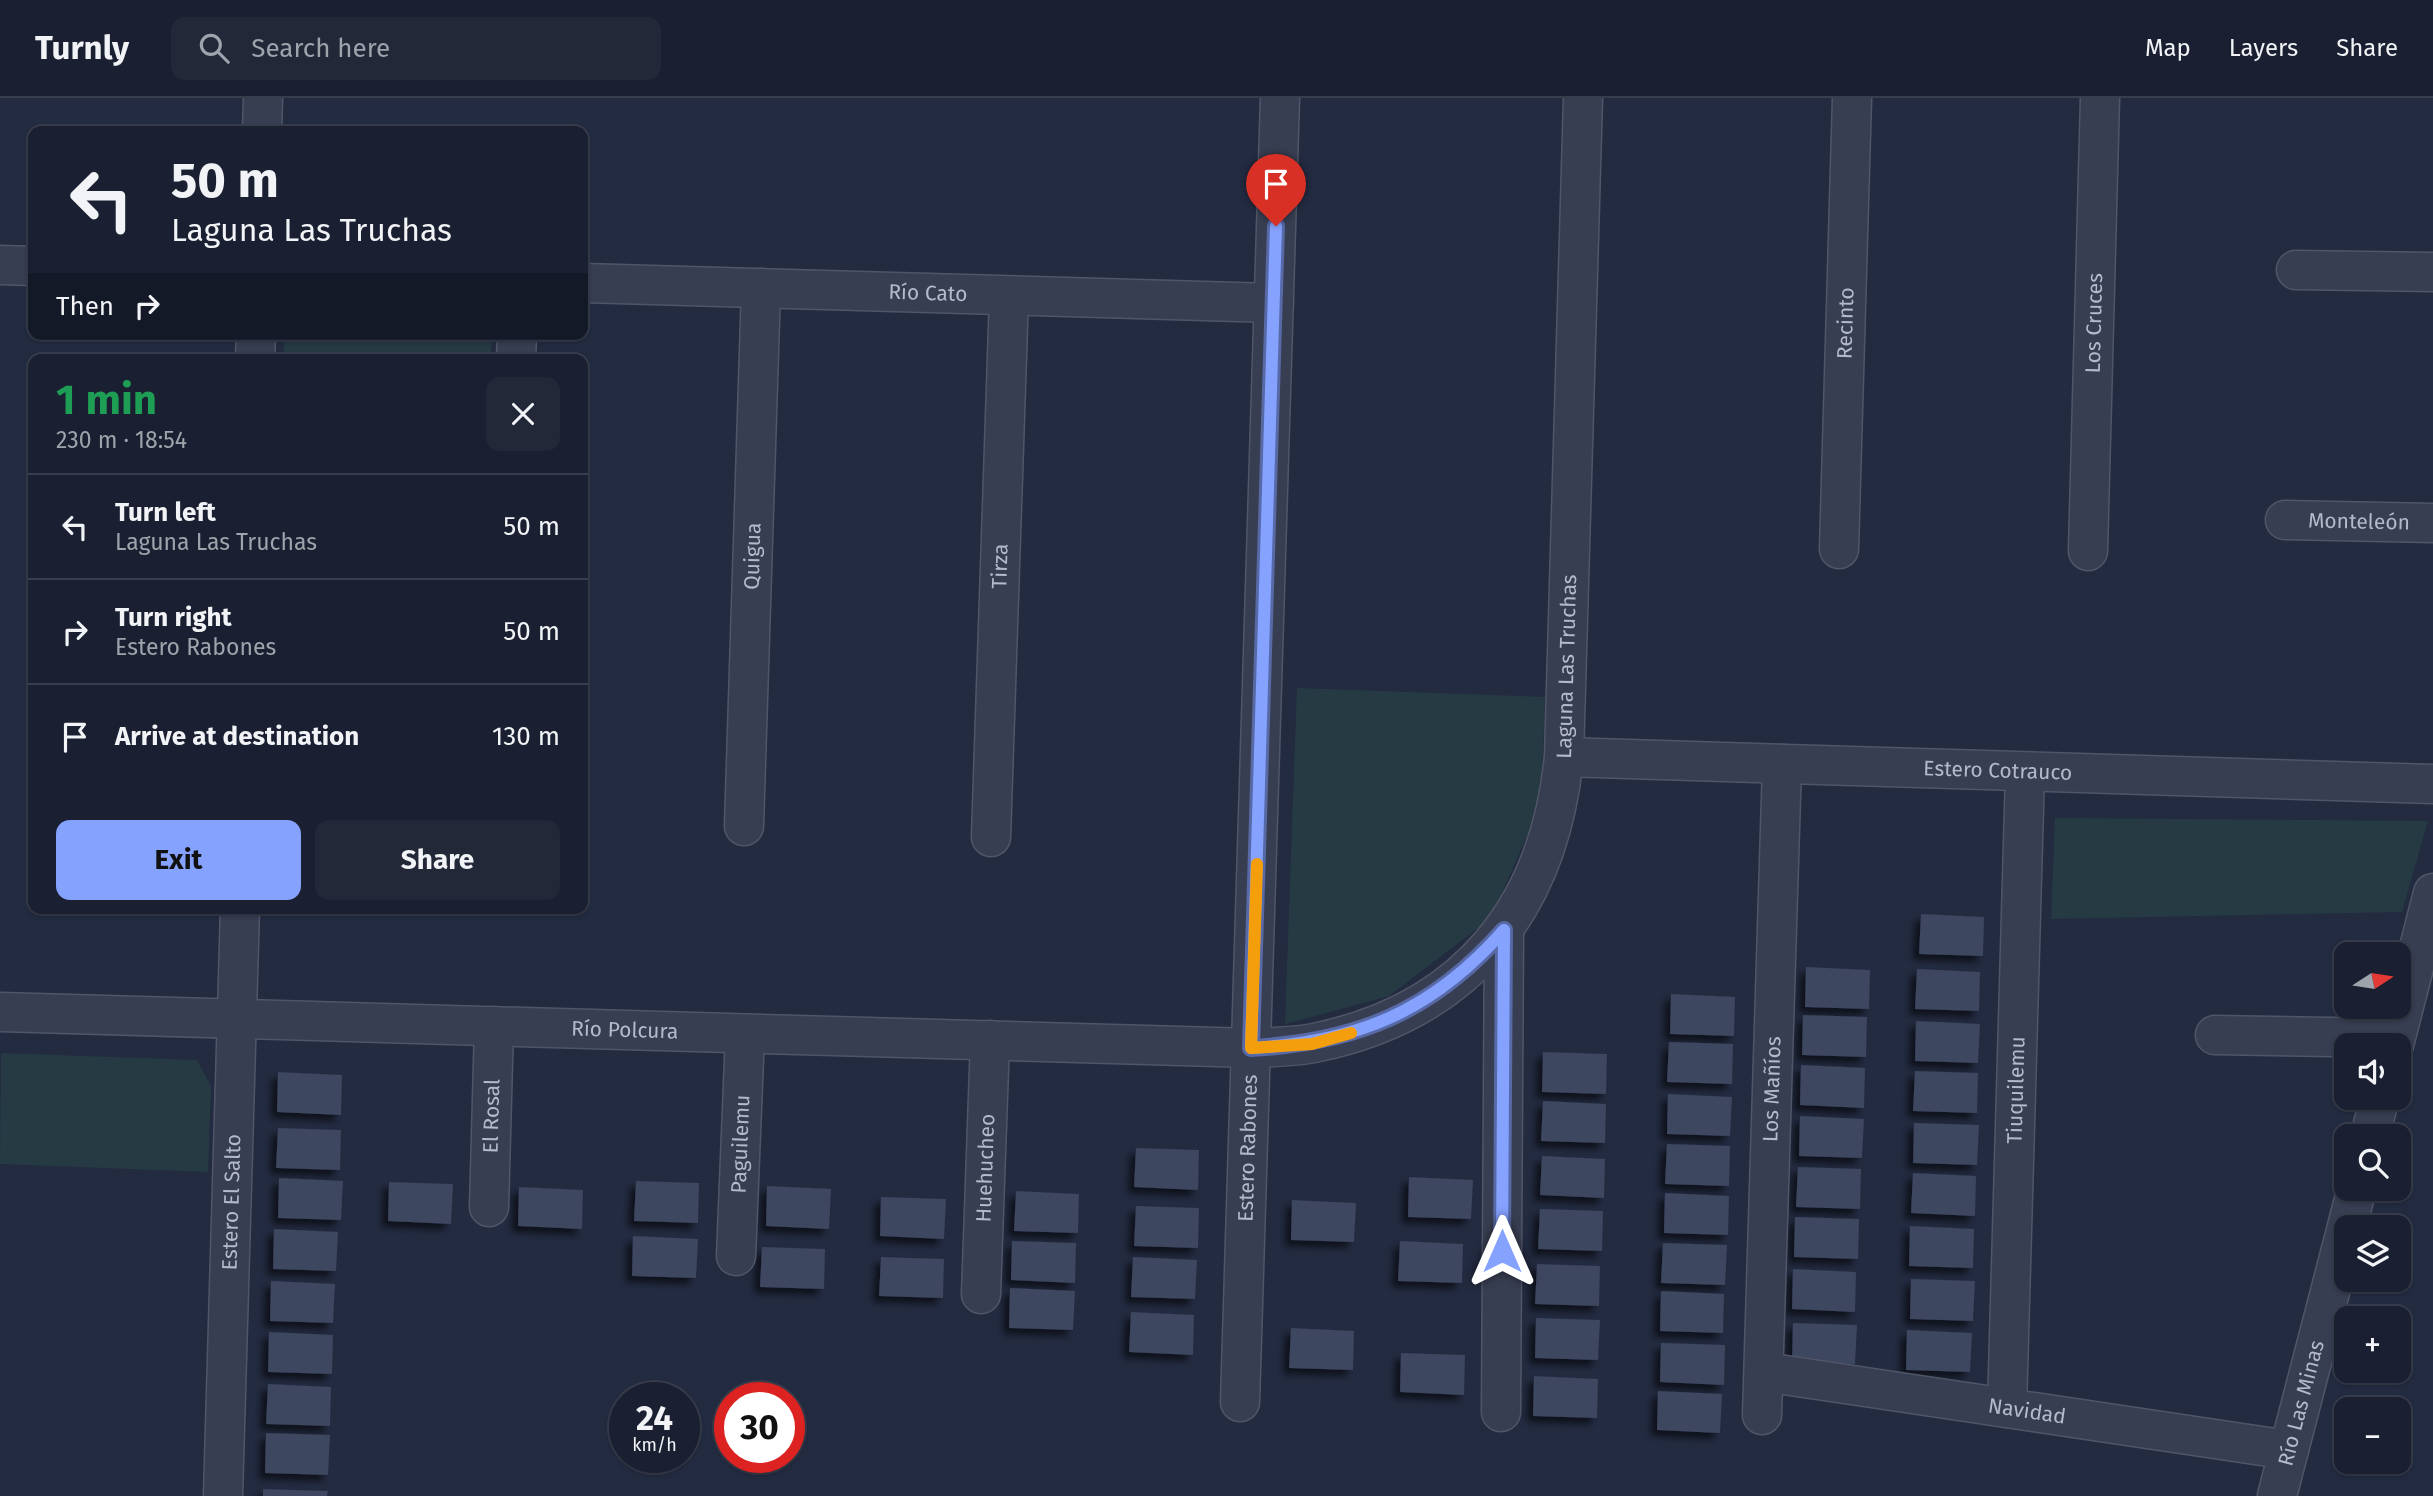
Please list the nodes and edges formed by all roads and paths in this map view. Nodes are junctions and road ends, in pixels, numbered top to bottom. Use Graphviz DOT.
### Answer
graph roads {
  1 [pos="263,98"];
  2 [pos="1280,98"];
  3 [pos="1583,98"];
  4 [pos="1852,98"];
  5 [pos="2100,98"];
  6 [pos="262,126"];
  7 [pos="0,265"];
  8 [pos="28,266"];
  9 [pos="2296,270"];
  10 [pos="2433,272"];
  11 [pos="588,283"];
  12 [pos="761,288"];
  13 [pos="1009,296"];
  14 [pos="1274,303"];
  15 [pos="2285,520"];
  16 [pos="2433,523"];
  17 [pos="1839,549"];
  18 [pos="2088,551"];
  19 [pos="1564,757"];
  20 [pos="1782,764"];
  21 [pos="2025,772"];
  22 [pos="2433,784"];
  23 [pos="744,826"];
  24 [pos="991,837"];
  25 [pos="2433,893"];
  26 [pos="240,914"];
  27 [pos="1504,930"];
  28 [pos="0,1012"];
  29 [pos="237,1019"];
  30 [pos="494,1026"];
  31 [pos="2396,1033"];
  32 [pos="745,1034"];
  33 [pos="2215,1035"];
  34 [pos="2334,1039"];
  35 [pos="990,1040"];
  36 [pos="1251,1048"];
  37 [pos="2354,1201"];
  38 [pos="489,1207"];
  39 [pos="736,1256"];
  40 [pos="981,1294"];
  41 [pos="1764,1372"];
  42 [pos="1240,1402"];
  43 [pos="2007,1408"];
  44 [pos="1501,1412"];
  45 [pos="1762,1415"];
  46 [pos="2289,1450"];
  47 [pos="223,1496"];
  48 [pos="2277,1496"];
  1 -- 6 [label="street"];
  2 -- 14 [label="street, Estero Rabones"];
  3 -- 19 [label="street, Laguna Las Truchas"];
  4 -- 17 [label="street, Recinto"];
  5 -- 18 [label="street, Los Cruces"];
  7 -- 8 [label="street"];
  9 -- 10 [label="street"];
  11 -- 12 [label="street, Río Cato"];
  12 -- 13 [label="street, Río Cato"];
  12 -- 23 [label="street, Quigua"];
  13 -- 14 [label="street, Río Cato"];
  13 -- 24 [label="street, Tirza"];
  14 -- 36 [label="street, Estero Rabones"];
  15 -- 16 [label="street, Monteleón"];
  19 -- 20 [label="street, Estero Cotrauco"];
  19 -- 27 [label="street, Laguna Las Truchas"];
  20 -- 21 [label="street, Estero Cotrauco"];
  20 -- 41 [label="street, Los Mañíos"];
  21 -- 22 [label="street, Estero Cotrauco"];
  21 -- 43 [label="street, Tiuquilemu"];
  25 -- 31 [label="street"];
  26 -- 29 [label="street, Estero El Salto"];
  27 -- 36 [label="street, Laguna Las Truchas"];
  27 -- 44 [label="street"];
  28 -- 29 [label="street, Río Polcura"];
  29 -- 30 [label="street, Río Polcura"];
  29 -- 47 [label="street, Estero El Salto"];
  30 -- 32 [label="street, Río Polcura"];
  30 -- 38 [label="street, El Rosal"];
  32 -- 35 [label="street, Río Polcura"];
  32 -- 39 [label="street, Paguilemu"];
  33 -- 34 [label="street"];
  35 -- 36 [label="street, Río Polcura"];
  35 -- 40 [label="street, Huehucheo"];
  36 -- 42 [label="street, Estero Rabones"];
  37 -- 46 [label="street, Río Las Minas"];
  41 -- 43 [label="street, Navidad"];
  41 -- 45 [label="street, Los Mañíos"];
  43 -- 46 [label="street, Navidad"];
  46 -- 48 [label="street, Río Las Minas"];
}
